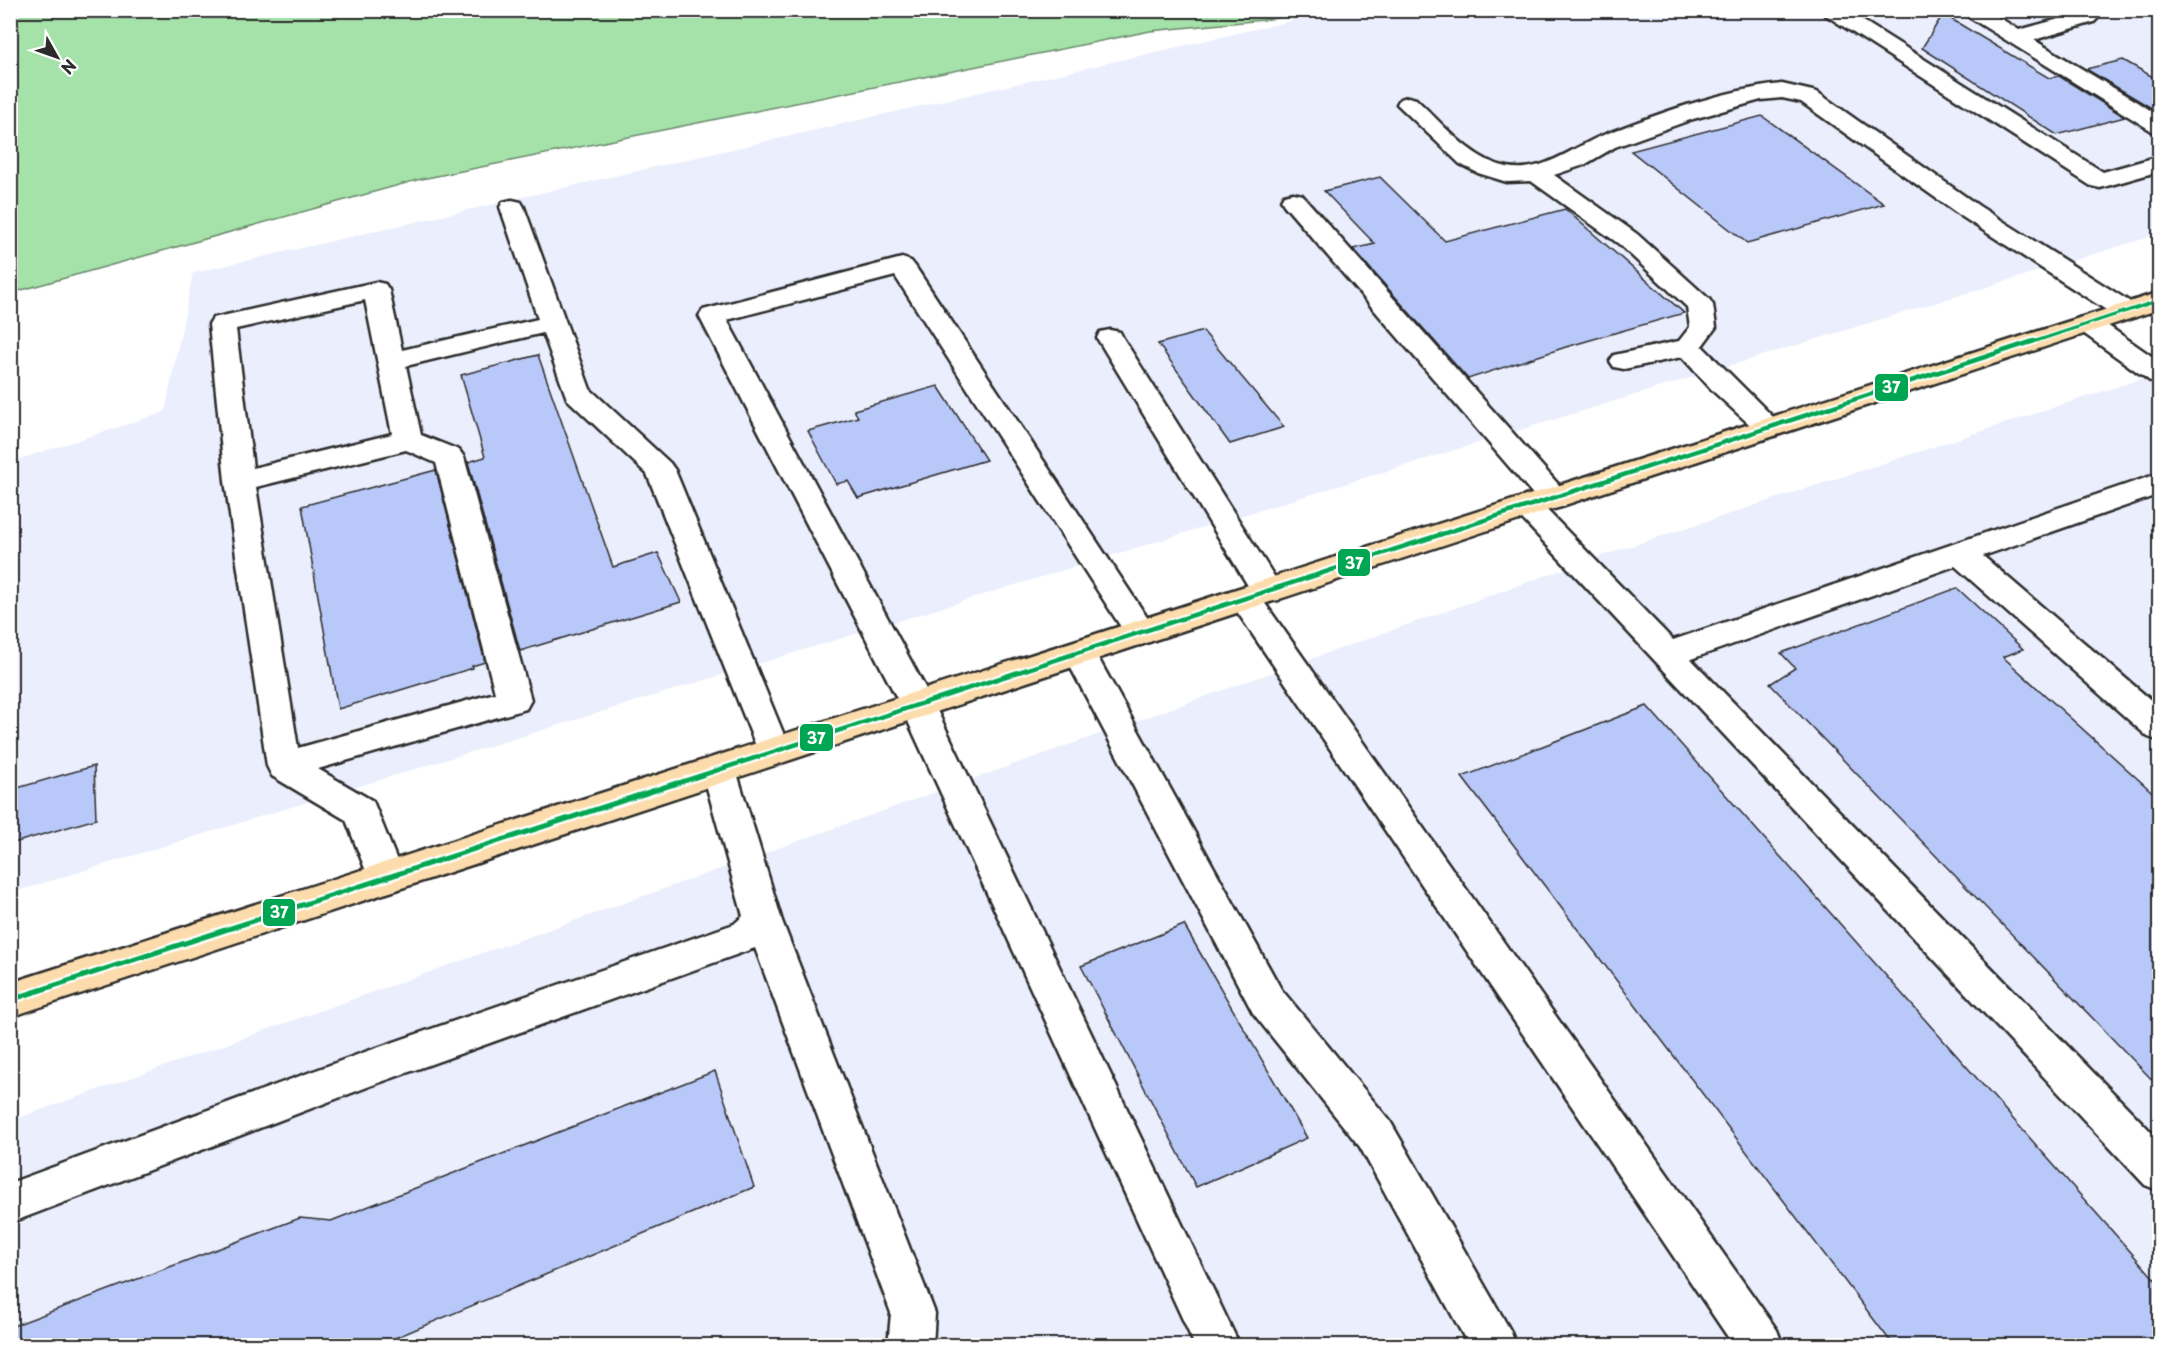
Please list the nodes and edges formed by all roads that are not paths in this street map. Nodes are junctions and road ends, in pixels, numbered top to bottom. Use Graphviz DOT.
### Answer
graph roads {
  1 [pos="1831,10"];
  2 [pos="1971,10"];
  3 [pos="2074,10"];
  4 [pos="2016,38"];
  5 [pos="1408,104"];
  6 [pos="2160,126"];
  7 [pos="2160,163"];
  8 [pos="1536,173"];
  9 [pos="1293,200"];
  10 [pos="513,207"];
  11 [pos="2160,300"];
  12 [pos="2126,311"];
  13 [pos="553,323"];
  14 [pos="2088,324"];
  15 [pos="1110,338"];
  16 [pos="1688,347"];
  17 [pos="391,361"];
  18 [pos="1624,362"];
  19 [pos="2160,375"];
  20 [pos="1769,427"];
  21 [pos="408,440"];
  22 [pos="240,481"];
  23 [pos="2160,483"];
  24 [pos="1540,503"];
  25 [pos="1960,553"];
  26 [pos="1257,596"];
  27 [pos="1140,633"];
  28 [pos="1080,653"];
  29 [pos="1667,655"];
  30 [pos="917,704"];
  31 [pos="2156,720"];
  32 [pos="774,752"];
  33 [pos="284,766"];
  34 [pos="719,770"];
  35 [pos="386,878"];
  36 [pos="763,921"];
  37 [pos="10,1000"];
  38 [pos="2160,1171"];
  39 [pos="10,1203"];
  40 [pos="910,1346"];
  41 [pos="1218,1346"];
  42 [pos="1494,1346"];
  43 [pos="1761,1346"];
  1 -- 7 [label="lane"];
  2 -- 4 [label="lane"];
  3 -- 4 [label="lane"];
  4 -- 6 [label="lane"];
  5 -- 8 [label="lane"];
  8 -- 12 [label="lane"];
  8 -- 16 [label="lane"];
  9 -- 24 [label="lane"];
  10 -- 13 [label="lane"];
  11 -- 12 [label="main road"];
  12 -- 14 [label="main road"];
  13 -- 17 [label="lane"];
  13 -- 32 [label="lane"];
  14 -- 19 [label="lane"];
  14 -- 20 [label="main road"];
  15 -- 26 [label="lane"];
  16 -- 18 [label="lane"];
  16 -- 20 [label="lane"];
  17 -- 21 [label="lane"];
  17 -- 22 [label="lane"];
  20 -- 24 [label="main road"];
  21 -- 22 [label="lane"];
  21 -- 33 [label="lane"];
  22 -- 33 [label="lane"];
  23 -- 25 [label="lane"];
  24 -- 26 [label="main road"];
  24 -- 29 [label="lane"];
  25 -- 29 [label="lane"];
  25 -- 31 [label="lane"];
  26 -- 27 [label="main road"];
  26 -- 43 [label="lane"];
  27 -- 28 [label="main road"];
  27 -- 30 [label="lane"];
  28 -- 30 [label="main road"];
  28 -- 42 [label="lane"];
  29 -- 38 [label="lane"];
  30 -- 32 [label="main road"];
  30 -- 41 [label="lane"];
  32 -- 34 [label="main road"];
  33 -- 35 [label="lane"];
  34 -- 35 [label="main road"];
  34 -- 36 [label="lane"];
  35 -- 37 [label="main road"];
  36 -- 39 [label="lane"];
  36 -- 40 [label="lane"];
}
